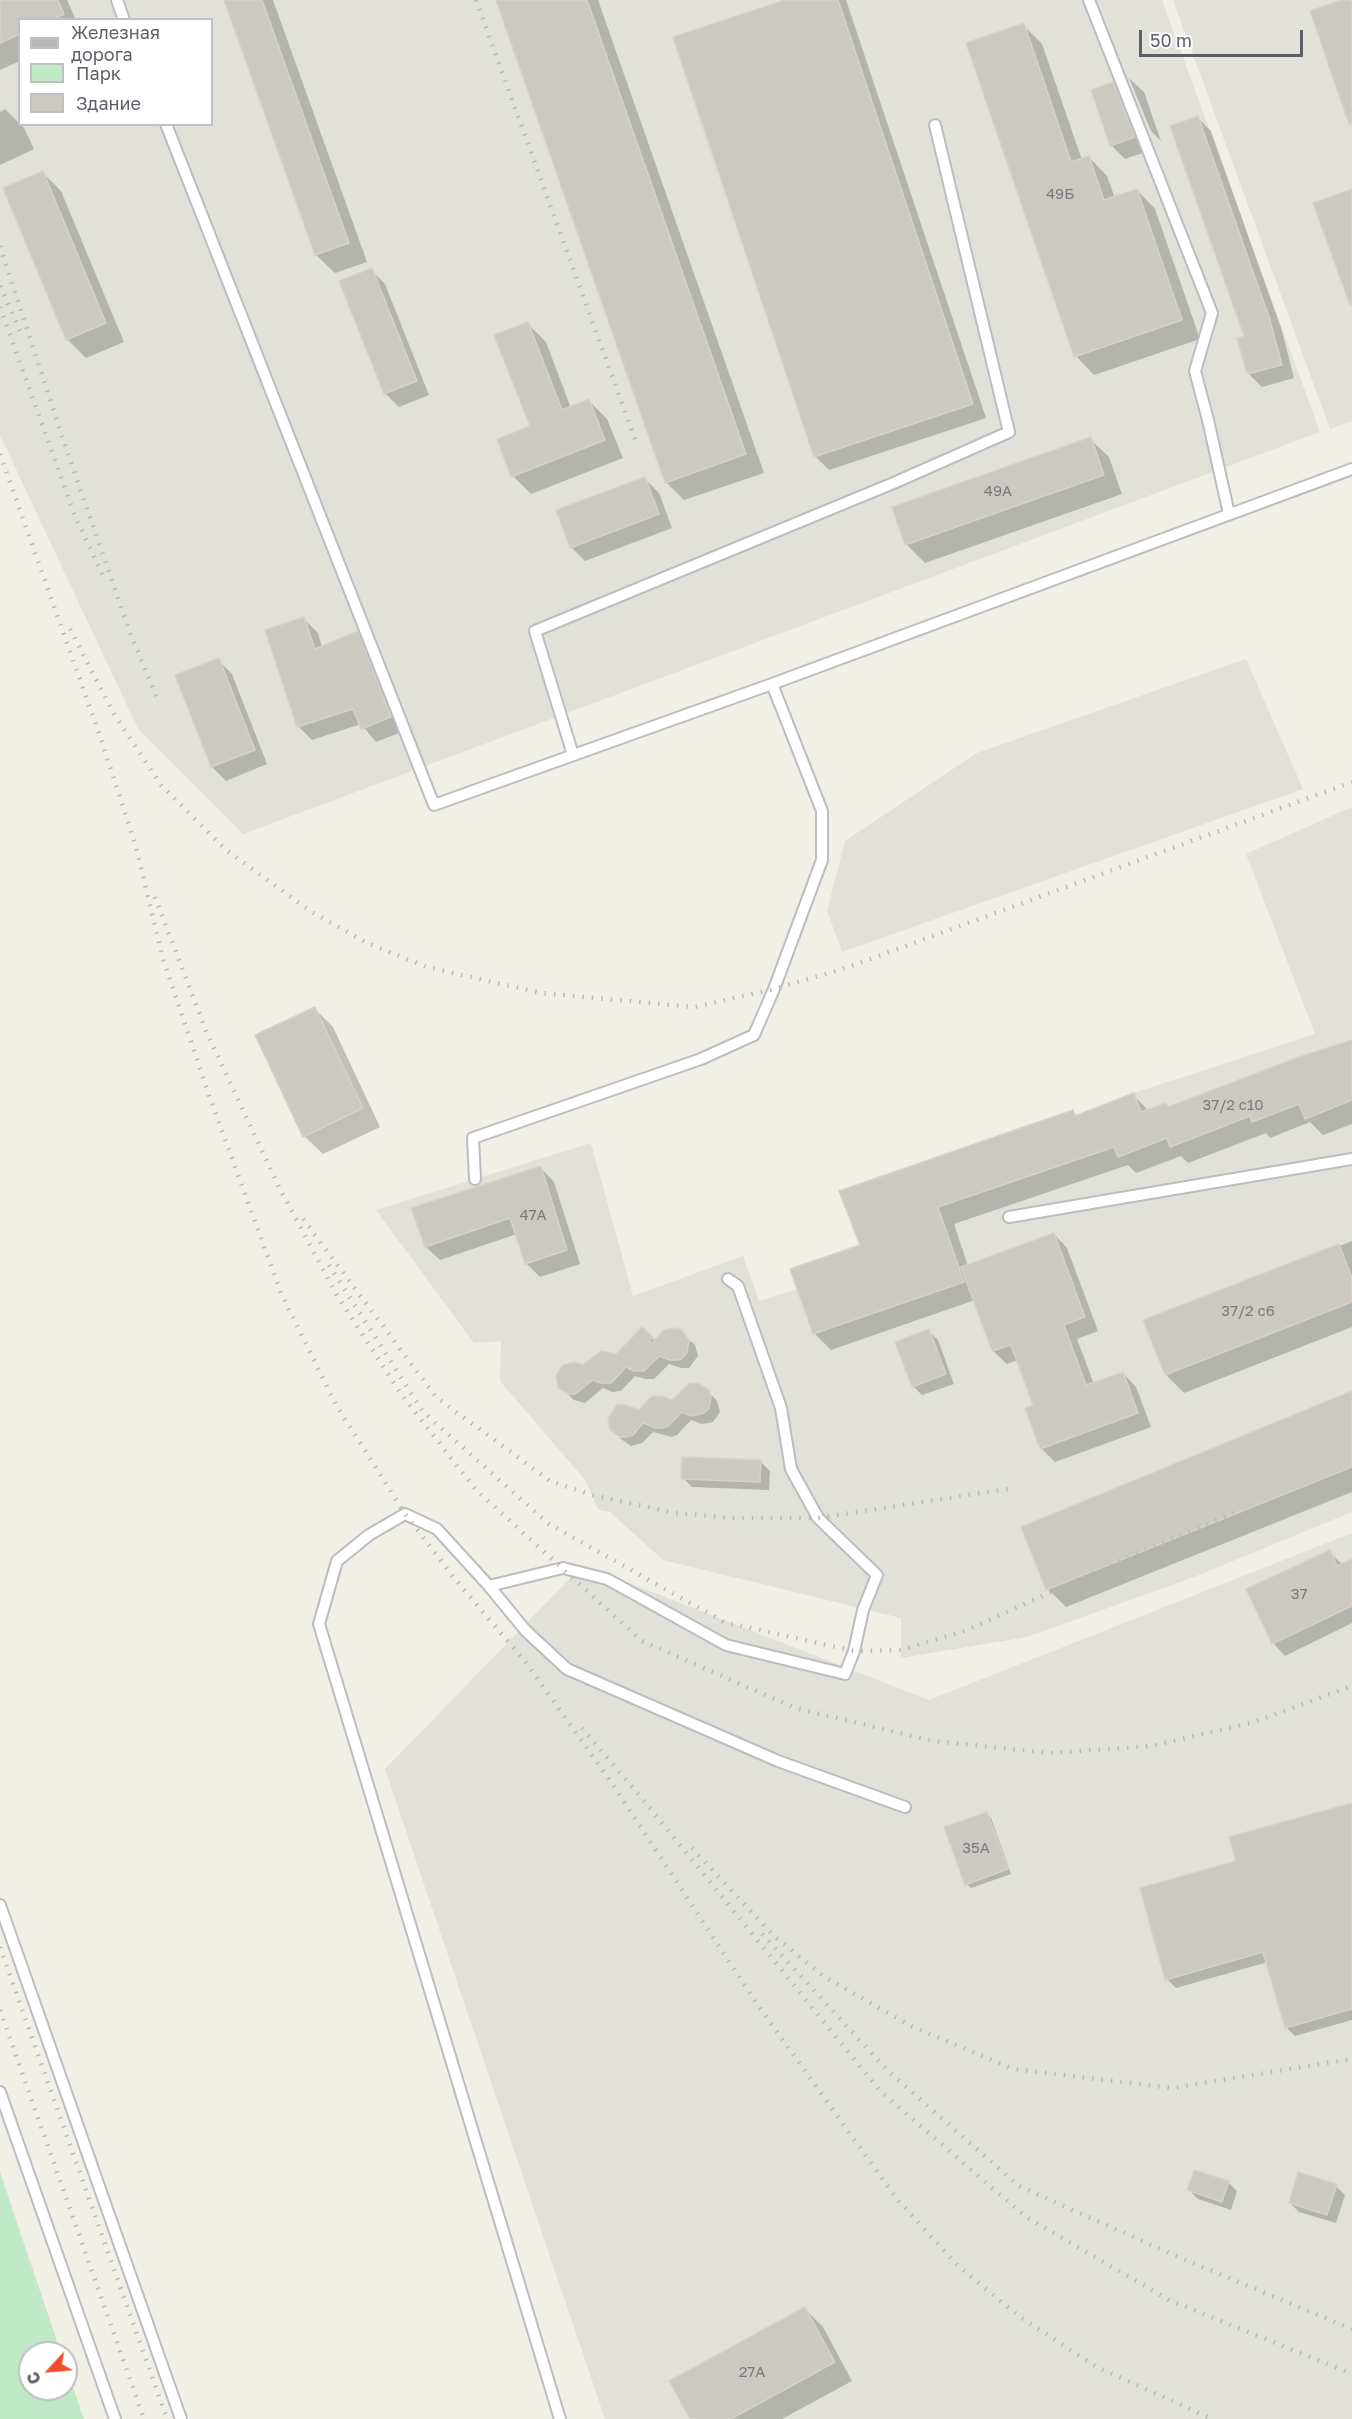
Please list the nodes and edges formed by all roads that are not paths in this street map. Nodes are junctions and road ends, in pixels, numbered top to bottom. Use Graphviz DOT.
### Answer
graph roads {
  1 [pos="117,0"];
  2 [pos="1089,0"];
  3 [pos="123,18"];
  4 [pos="935,125"];
  5 [pos="167,126"];
  6 [pos="1352,469"];
  7 [pos="1229,514"];
  8 [pos="772,684"];
  9 [pos="573,755"];
  10 [pos="1352,1159"];
  11 [pos="475,1179"];
  12 [pos="1009,1217"];
  13 [pos="728,1279"];
  14 [pos="489,1586"];
  15 [pos="905,1807"];
  16 [pos="0,1905"];
  17 [pos="0,2092"];
  18 [pos="115,2419"];
  19 [pos="181,2419"];
  20 [pos="560,2419"];
  1 -- 3 [label="lane"];
  2 -- 7 [label="lane"];
  4 -- 9 [label="lane"];
  5 -- 9 [label="lane"];
  6 -- 7 [label="lane"];
  7 -- 8 [label="lane"];
  8 -- 9 [label="lane"];
  8 -- 11 [label="lane"];
  10 -- 12 [label="lane"];
  13 -- 14 [label="lane"];
  14 -- 15 [label="lane"];
  14 -- 20 [label="lane"];
  16 -- 19 [label="lane"];
  17 -- 18 [label="lane"];
}
